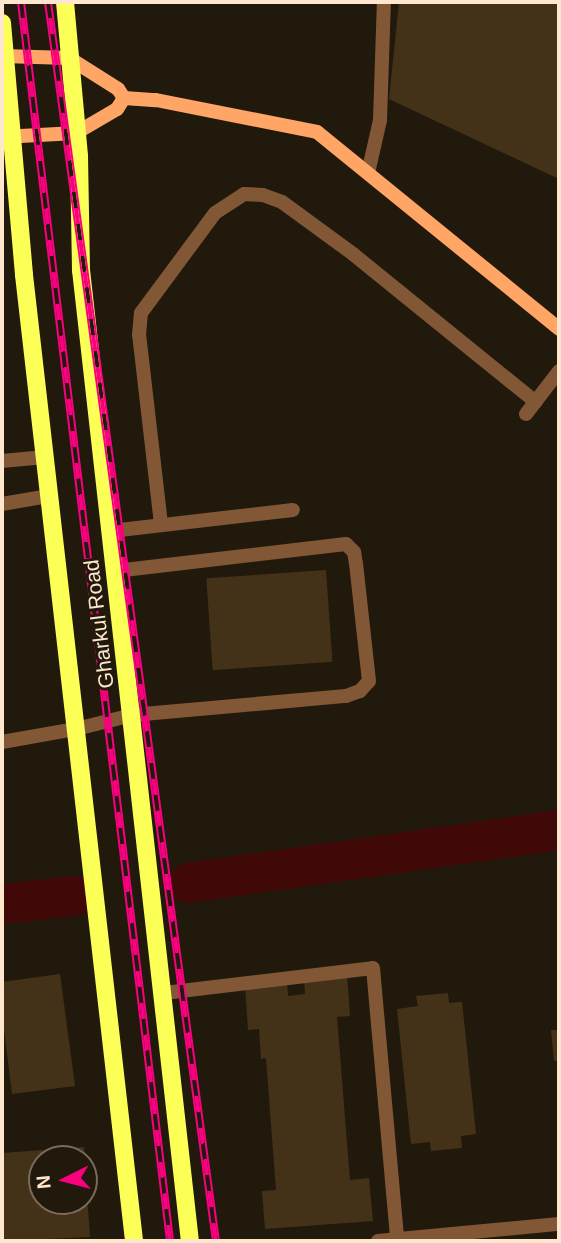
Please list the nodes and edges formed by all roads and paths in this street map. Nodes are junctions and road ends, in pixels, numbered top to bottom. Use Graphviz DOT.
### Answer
graph roads {
  1 [pos="65,2"];
  2 [pos="384,2"];
  3 [pos="2,23"];
  4 [pos="2,56"];
  5 [pos="69,58"];
  6 [pos="124,98"];
  7 [pos="76,133"];
  8 [pos="8,137"];
  9 [pos="368,173"];
  10 [pos="559,329"];
  11 [pos="559,371"];
  12 [pos="536,402"];
  13 [pos="526,414"];
  14 [pos="45,457"];
  15 [pos="2,461"];
  16 [pos="49,496"];
  17 [pos="2,504"];
  18 [pos="293,510"];
  19 [pos="161,524"];
  20 [pos="111,531"];
  21 [pos="116,571"];
  22 [pos="132,715"];
  23 [pos="76,729"];
  24 [pos="2,742"];
  25 [pos="164,993"];
  26 [pos="559,1224"];
  27 [pos="397,1238"];
  28 [pos="134,1241"];
  29 [pos="190,1241"];
  30 [pos="378,1241"];
  1 -- 5 [label="main road, Gharkul Road"];
  2 -- 9 [label="street"];
  3 -- 4 [label="main road, Gharkul Road"];
  4 -- 5 [label="street"];
  4 -- 8 [label="main road, Gharkul Road"];
  5 -- 6 [label="street"];
  5 -- 7 [label="main road, Gharkul Road"];
  6 -- 7 [label="street"];
  6 -- 9 [label="street"];
  7 -- 8 [label="street"];
  7 -- 20 [label="main road, Gharkul Road"];
  8 -- 14 [label="main road, Gharkul Road"];
  9 -- 10 [label="street"];
  11 -- 12 [label="street"];
  12 -- 13 [label="street"];
  12 -- 19 [label="street"];
  14 -- 15 [label="street"];
  14 -- 16 [label="main road, Gharkul Road"];
  16 -- 17 [label="street"];
  16 -- 23 [label="main road, Gharkul Road"];
  18 -- 19 [label="street"];
  19 -- 20 [label="street"];
  20 -- 21 [label="main road, Gharkul Road"];
  21 -- 22 [label="main road, Gharkul Road"];
  21 -- 22 [label="street"];
  22 -- 23 [label="street"];
  22 -- 25 [label="main road, Gharkul Road"];
  23 -- 24 [label="street"];
  23 -- 28 [label="main road, Gharkul Road"];
  25 -- 27 [label="street"];
  25 -- 29 [label="main road, Gharkul Road"];
  26 -- 27 [label="street"];
  27 -- 30 [label="street"];
}
